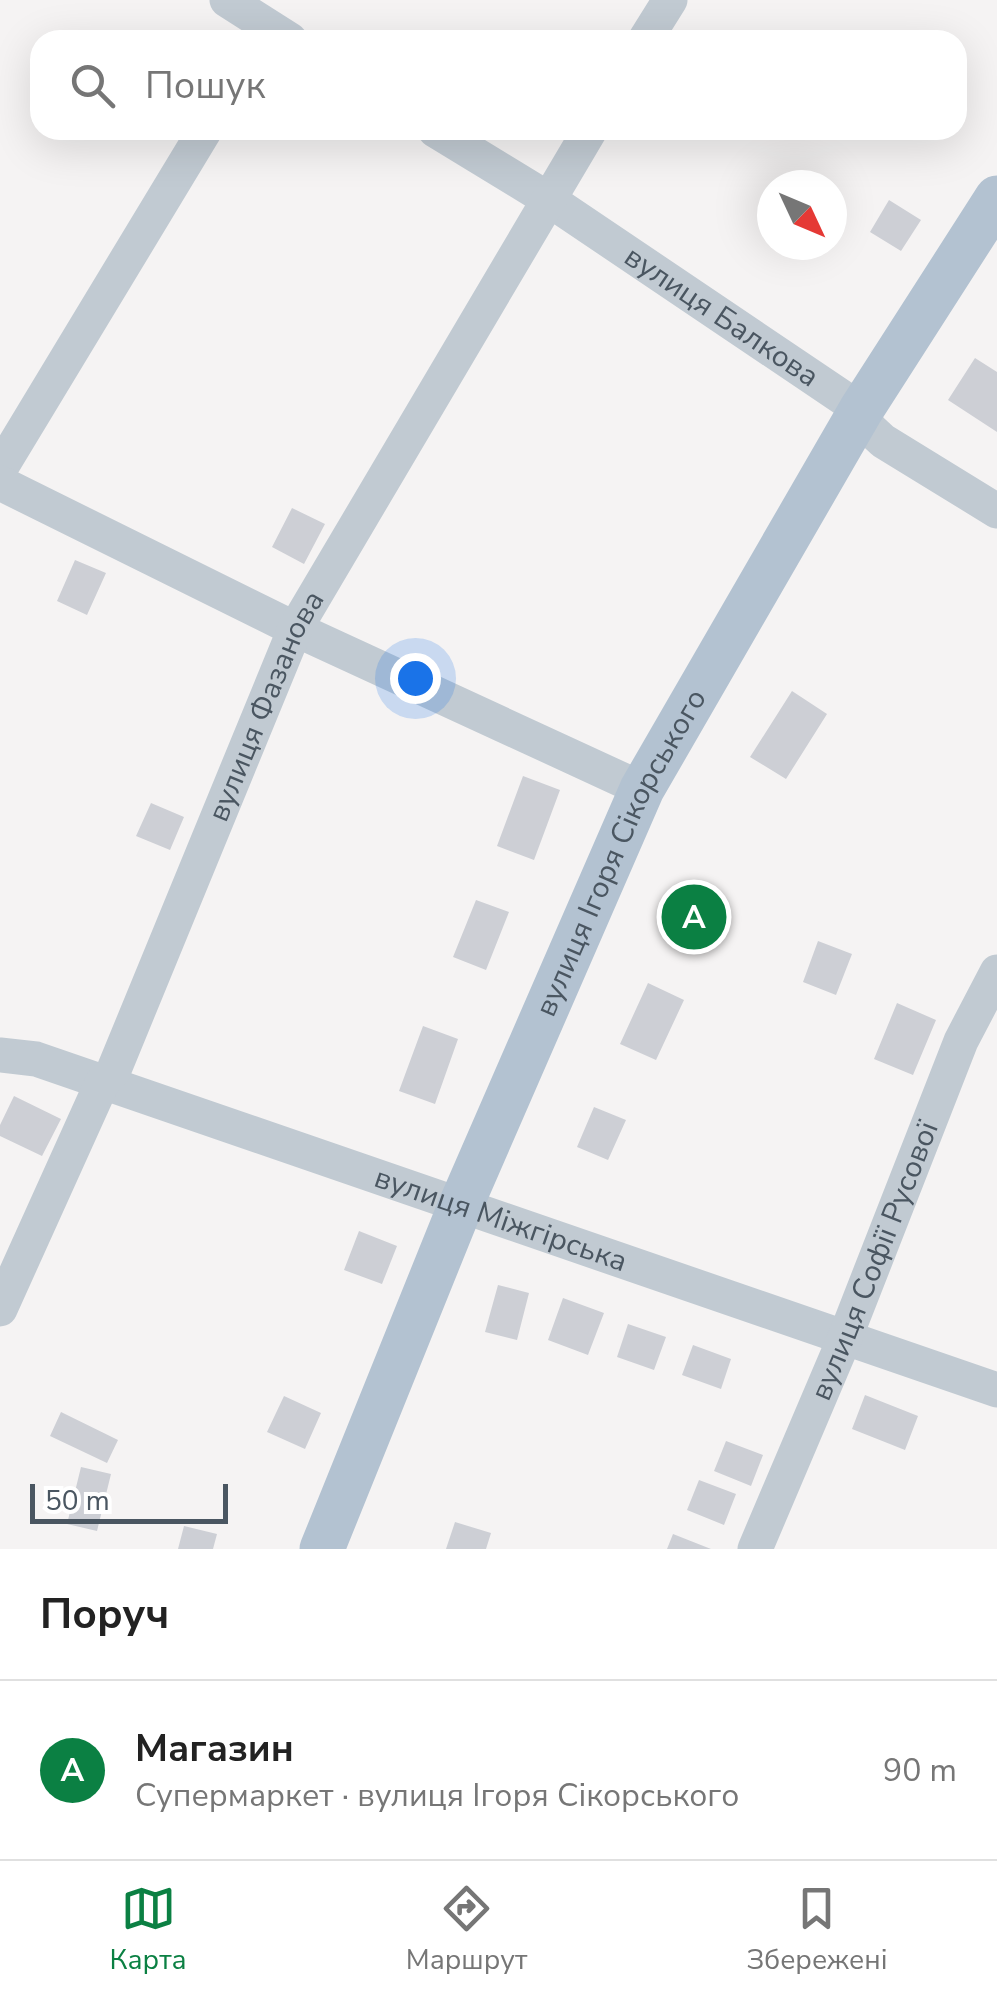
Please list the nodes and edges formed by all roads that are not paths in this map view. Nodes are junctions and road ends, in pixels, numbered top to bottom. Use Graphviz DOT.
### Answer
graph roads {
  1 [pos="227,0"];
  2 [pos="670,0"];
  3 [pos="275,27"];
  4 [pos="651,30"];
  5 [pos="199,140"];
  6 [pos="452,140"];
  7 [pos="584,140"];
  8 [pos="997,198"];
  9 [pos="548,200"];
  10 [pos="861,410"];
  11 [pos="0,469"];
  12 [pos="0,483"];
  13 [pos="997,511"];
  14 [pos="295,629"];
  15 [pos="642,788"];
  16 [pos="997,972"];
  17 [pos="0,1055"];
  18 [pos="102,1082"];
  19 [pos="460,1207"];
  20 [pos="0,1309"];
  21 [pos="846,1335"];
  22 [pos="997,1390"];
  23 [pos="322,1549"];
  24 [pos="755,1549"];
  1 -- 3 [label="street"];
  2 -- 4 [label="street"];
  5 -- 11 [label="street"];
  6 -- 9 [label="street, вулиця Балкова"];
  7 -- 9 [label="street, вулиця Фазанова"];
  8 -- 10 [label="main road, вулиця Ігоря Сікорського"];
  9 -- 10 [label="street, вулиця Балкова"];
  9 -- 14 [label="street, вулиця Фазанова"];
  10 -- 13 [label="street, вулиця Балкова"];
  10 -- 15 [label="main road, вулиця Ігоря Сікорського"];
  12 -- 14 [label="street"];
  14 -- 15 [label="street"];
  14 -- 18 [label="street, вулиця Фазанова"];
  15 -- 19 [label="main road, вулиця Ігоря Сікорського"];
  16 -- 21 [label="street, вулиця Софії Русової"];
  17 -- 18 [label="street, вулиця Міжгірська"];
  18 -- 19 [label="street, вулиця Міжгірська"];
  18 -- 20 [label="street, вулиця Фазанова"];
  19 -- 21 [label="street, вулиця Міжгірська"];
  19 -- 23 [label="main road, вулиця Ігоря Сікорського"];
  21 -- 22 [label="street, вулиця Міжгірська"];
  21 -- 24 [label="street, вулиця Софії Русової"];
}
